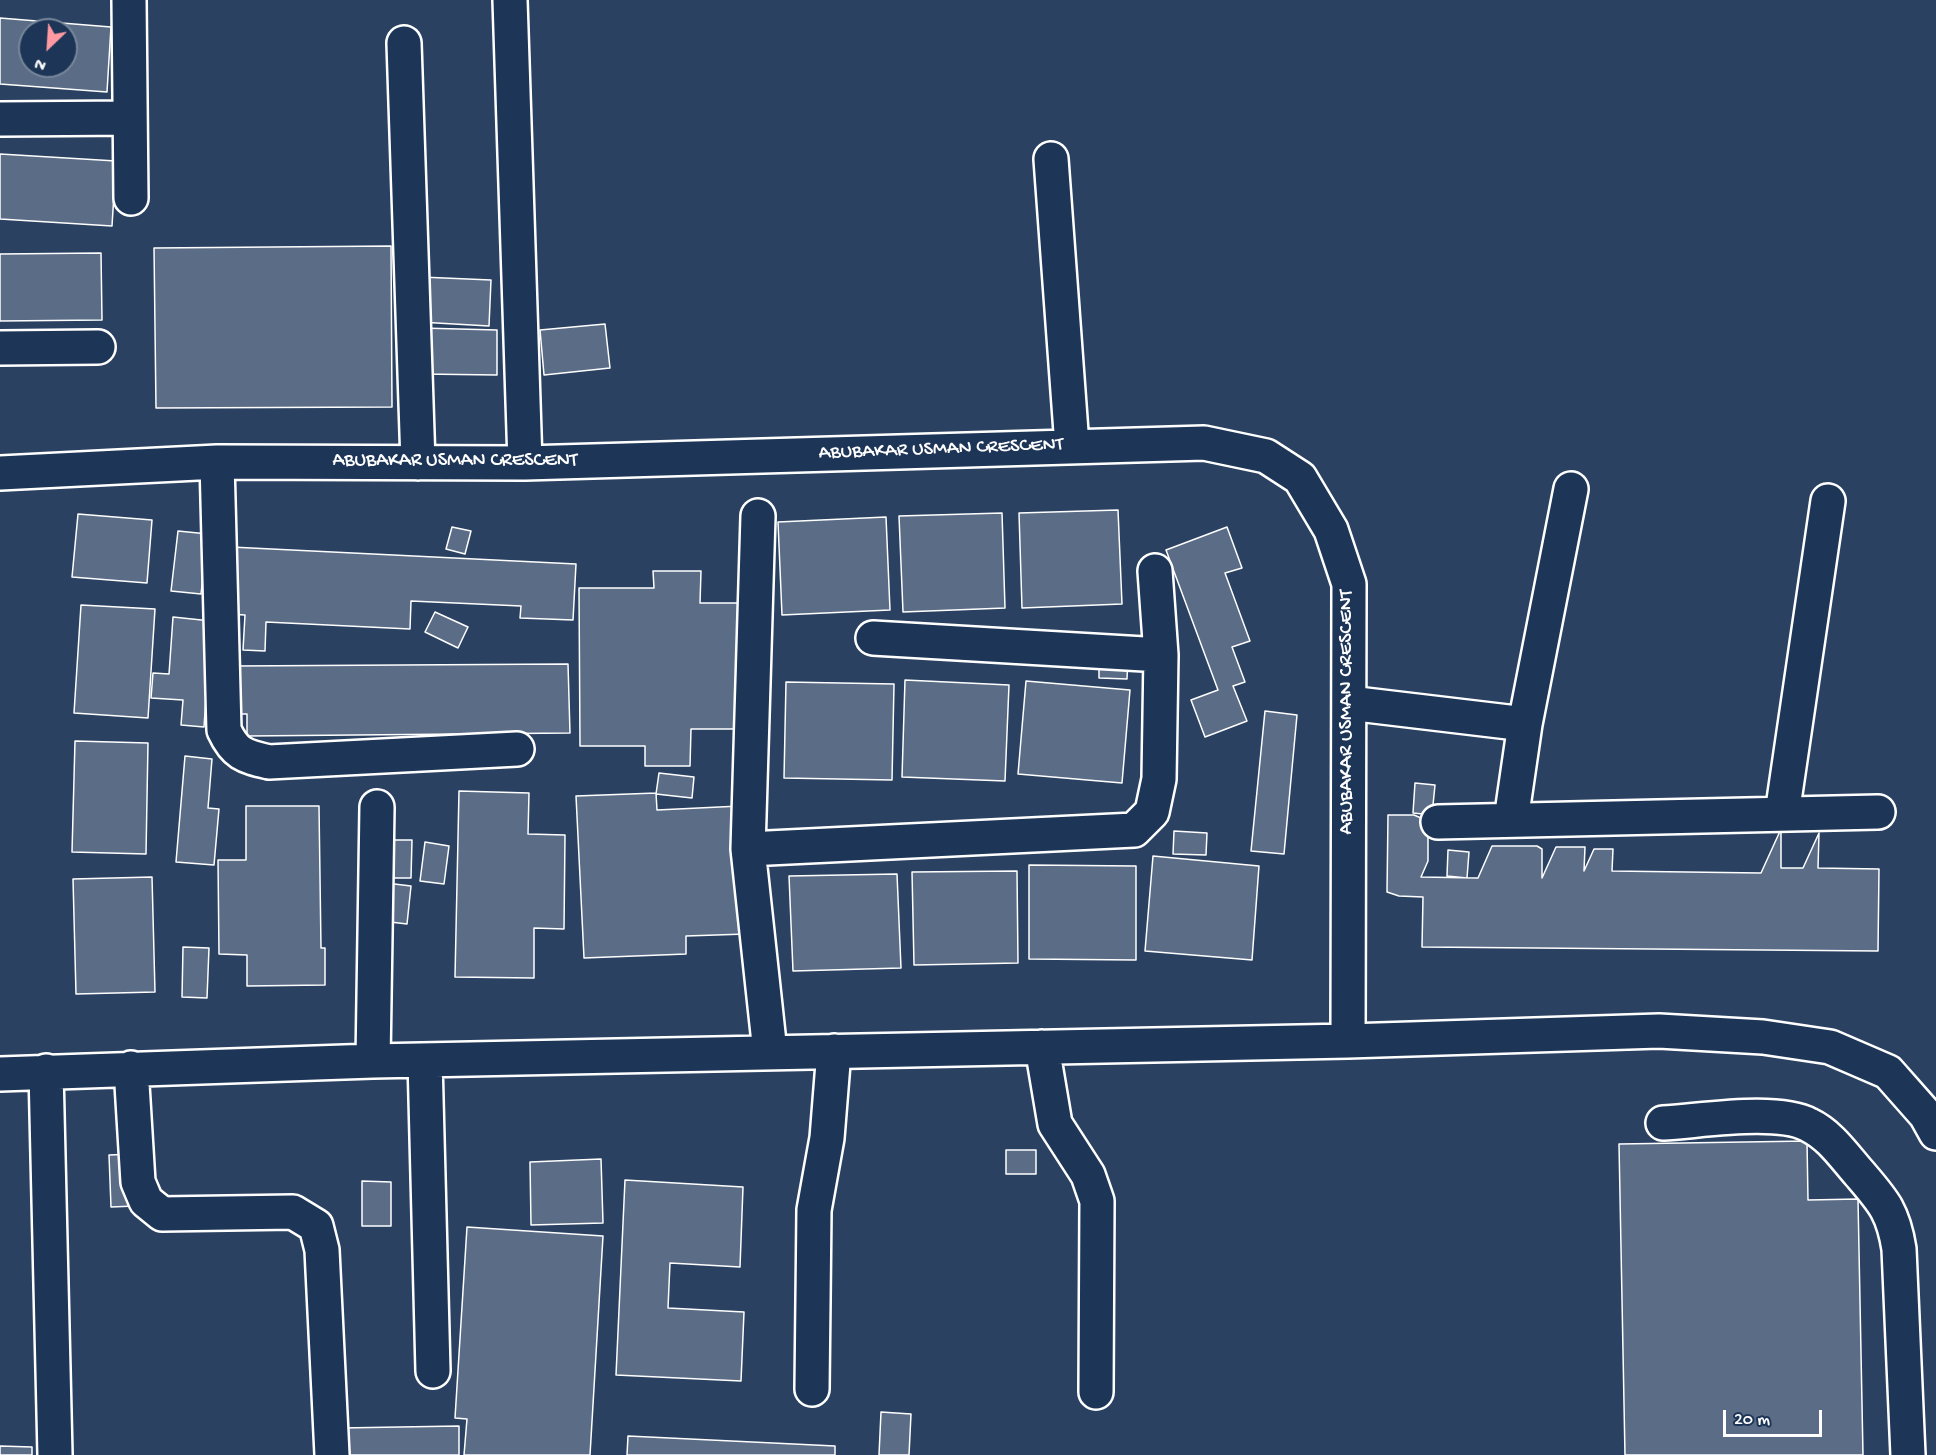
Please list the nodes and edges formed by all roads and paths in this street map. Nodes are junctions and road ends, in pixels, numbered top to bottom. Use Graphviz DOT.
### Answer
graph roads {
  1 [pos="129,0"];
  2 [pos="510,0"];
  3 [pos="404,43"];
  4 [pos="130,118"];
  5 [pos="0,119"];
  6 [pos="1051,159"];
  7 [pos="131,198"];
  8 [pos="98,347"];
  9 [pos="0,348"];
  10 [pos="1072,446"];
  11 [pos="217,462"];
  12 [pos="418,463"];
  13 [pos="525,463"];
  14 [pos="0,473"];
  15 [pos="1571,489"];
  16 [pos="1828,501"];
  17 [pos="758,516"];
  18 [pos="1155,571"];
  19 [pos="873,638"];
  20 [pos="1161,655"];
  21 [pos="1348,703"];
  22 [pos="1526,724"];
  23 [pos="517,749"];
  24 [pos="377,807"];
  25 [pos="1878,812"];
  26 [pos="1782,814"];
  27 [pos="1511,820"];
  28 [pos="1438,822"];
  29 [pos="748,849"];
  30 [pos="1348,1041"];
  31 [pos="1042,1047"];
  32 [pos="834,1051"];
  33 [pos="770,1052"];
  34 [pos="425,1060"];
  35 [pos="374,1061"];
  36 [pos="131,1068"];
  37 [pos="46,1071"];
  38 [pos="0,1074"];
  39 [pos="1663,1123"];
  40 [pos="1936,1133"];
  41 [pos="433,1371"];
  42 [pos="812,1389"];
  43 [pos="1096,1392"];
  44 [pos="1922,1410"];
  45 [pos="56,1455"];
  46 [pos="332,1455"];
  47 [pos="1908,1455"];
  1 -- 4 [label="street"];
  2 -- 13 [label="street"];
  3 -- 12 [label="street"];
  4 -- 5 [label="street"];
  4 -- 7 [label="street"];
  6 -- 10 [label="street"];
  8 -- 9 [label="street"];
  10 -- 13 [label="street, ABUBAKAR USMAN CRESCENT"];
  10 -- 21 [label="street, ABUBAKAR USMAN CRESCENT"];
  11 -- 12 [label="street, ABUBAKAR USMAN CRESCENT"];
  11 -- 14 [label="street, ABUBAKAR USMAN CRESCENT"];
  11 -- 23 [label="street"];
  12 -- 13 [label="street, ABUBAKAR USMAN CRESCENT"];
  15 -- 22 [label="street"];
  16 -- 26 [label="street"];
  17 -- 29 [label="street"];
  18 -- 20 [label="street"];
  19 -- 20 [label="street"];
  20 -- 29 [label="street"];
  21 -- 22 [label="street"];
  21 -- 30 [label="street, ABUBAKAR USMAN CRESCENT"];
  22 -- 27 [label="street"];
  24 -- 35 [label="street"];
  25 -- 26 [label="street"];
  26 -- 27 [label="street"];
  27 -- 28 [label="street"];
  29 -- 33 [label="street"];
  30 -- 31 [label="street"];
  30 -- 40 [label="street"];
  31 -- 32 [label="street"];
  31 -- 43 [label="street"];
  32 -- 33 [label="street"];
  32 -- 42 [label="street"];
  33 -- 34 [label="street"];
  34 -- 35 [label="street"];
  34 -- 41 [label="street"];
  35 -- 36 [label="street"];
  36 -- 37 [label="street"];
  36 -- 46 [label="street"];
  37 -- 38 [label="street"];
  37 -- 45 [label="street"];
  39 -- 44 [label="street"];
  44 -- 47 [label="street"];
}
